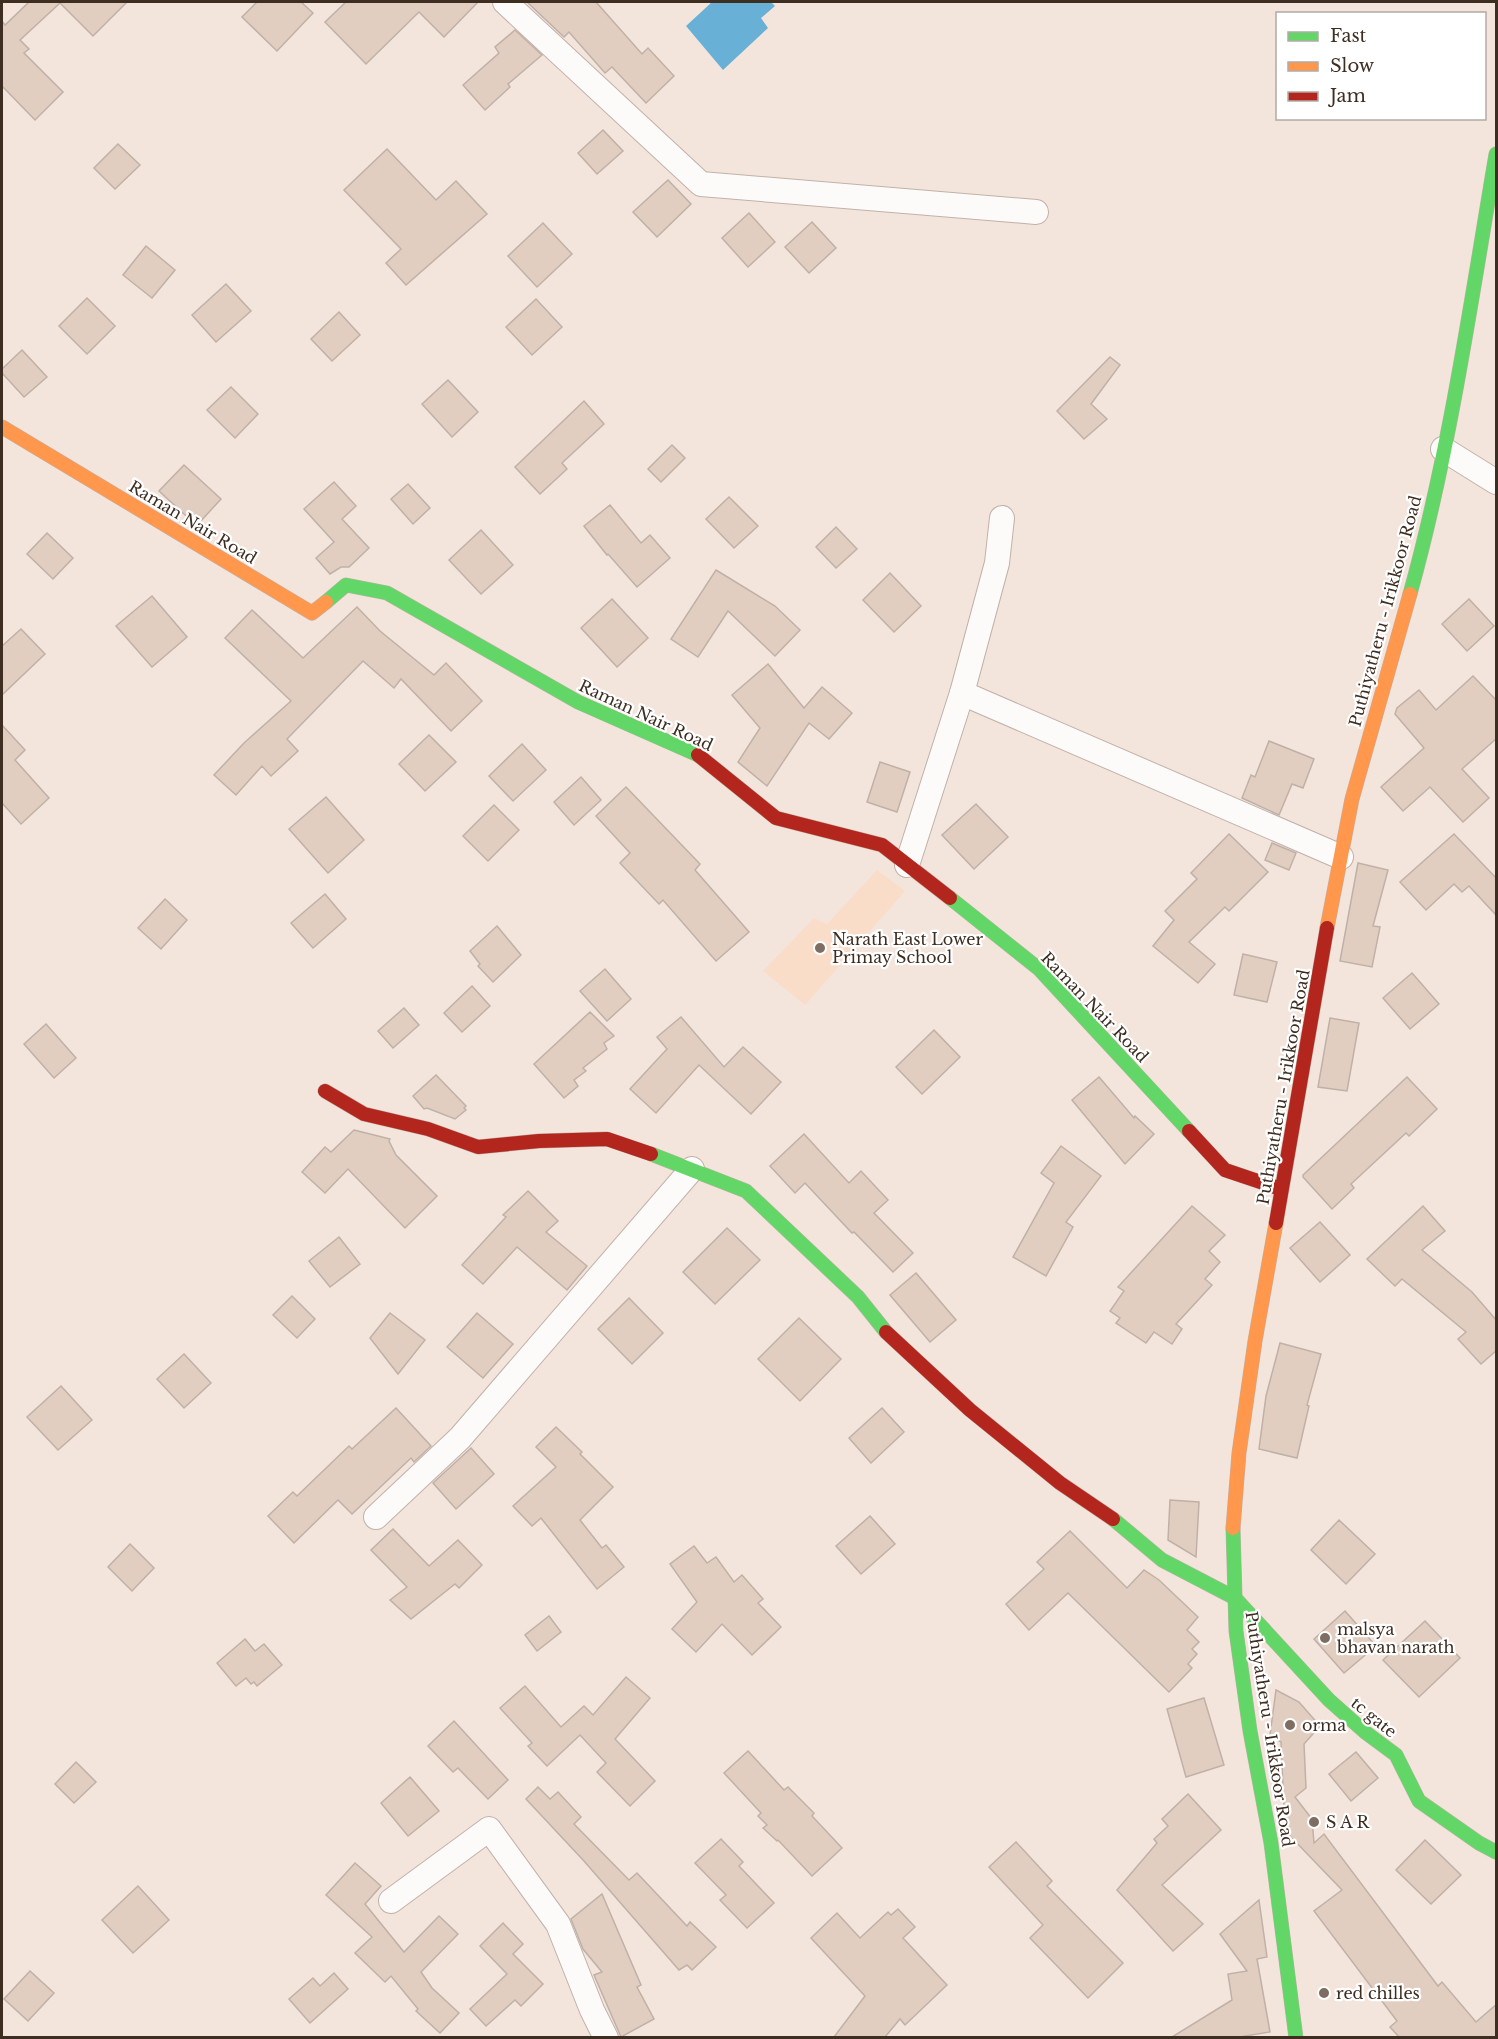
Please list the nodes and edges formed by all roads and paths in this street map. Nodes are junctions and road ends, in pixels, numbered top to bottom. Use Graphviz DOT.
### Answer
graph roads {
  1 [pos="505,2"];
  2 [pos="1496,162"];
  3 [pos="1036,212"];
  4 [pos="2,427"];
  5 [pos="1443,449"];
  6 [pos="1497,482"];
  7 [pos="1002,518"];
  8 [pos="962,693"];
  9 [pos="1341,856"];
  10 [pos="908,865"];
  11 [pos="325,1091"];
  12 [pos="692,1169"];
  13 [pos="1281,1189"];
  14 [pos="376,1516"];
  15 [pos="1235,1598"];
  16 [pos="1497,1852"];
  17 [pos="391,1901"];
  18 [pos="606,2037"];
  19 [pos="1296,2037"];
  1 -- 3 [label="street"];
  2 -- 5 [label="street, Puthiyatheru - Irikkoor Road"];
  4 -- 10 [label="street, Raman Nair Road"];
  5 -- 6 [label="street"];
  5 -- 9 [label="street, Puthiyatheru - Irikkoor Road"];
  7 -- 8 [label="street"];
  8 -- 9 [label="street"];
  8 -- 10 [label="street"];
  9 -- 13 [label="street, Puthiyatheru - Irikkoor Road"];
  10 -- 13 [label="street, Raman Nair Road"];
  11 -- 12 [label="street, tc gate"];
  12 -- 14 [label="street"];
  12 -- 15 [label="street, tc gate"];
  13 -- 15 [label="street, Puthiyatheru - Irikkoor Road"];
  15 -- 16 [label="street, tc gate"];
  15 -- 19 [label="street, Puthiyatheru - Irikkoor Road"];
  17 -- 18 [label="street"];
}
